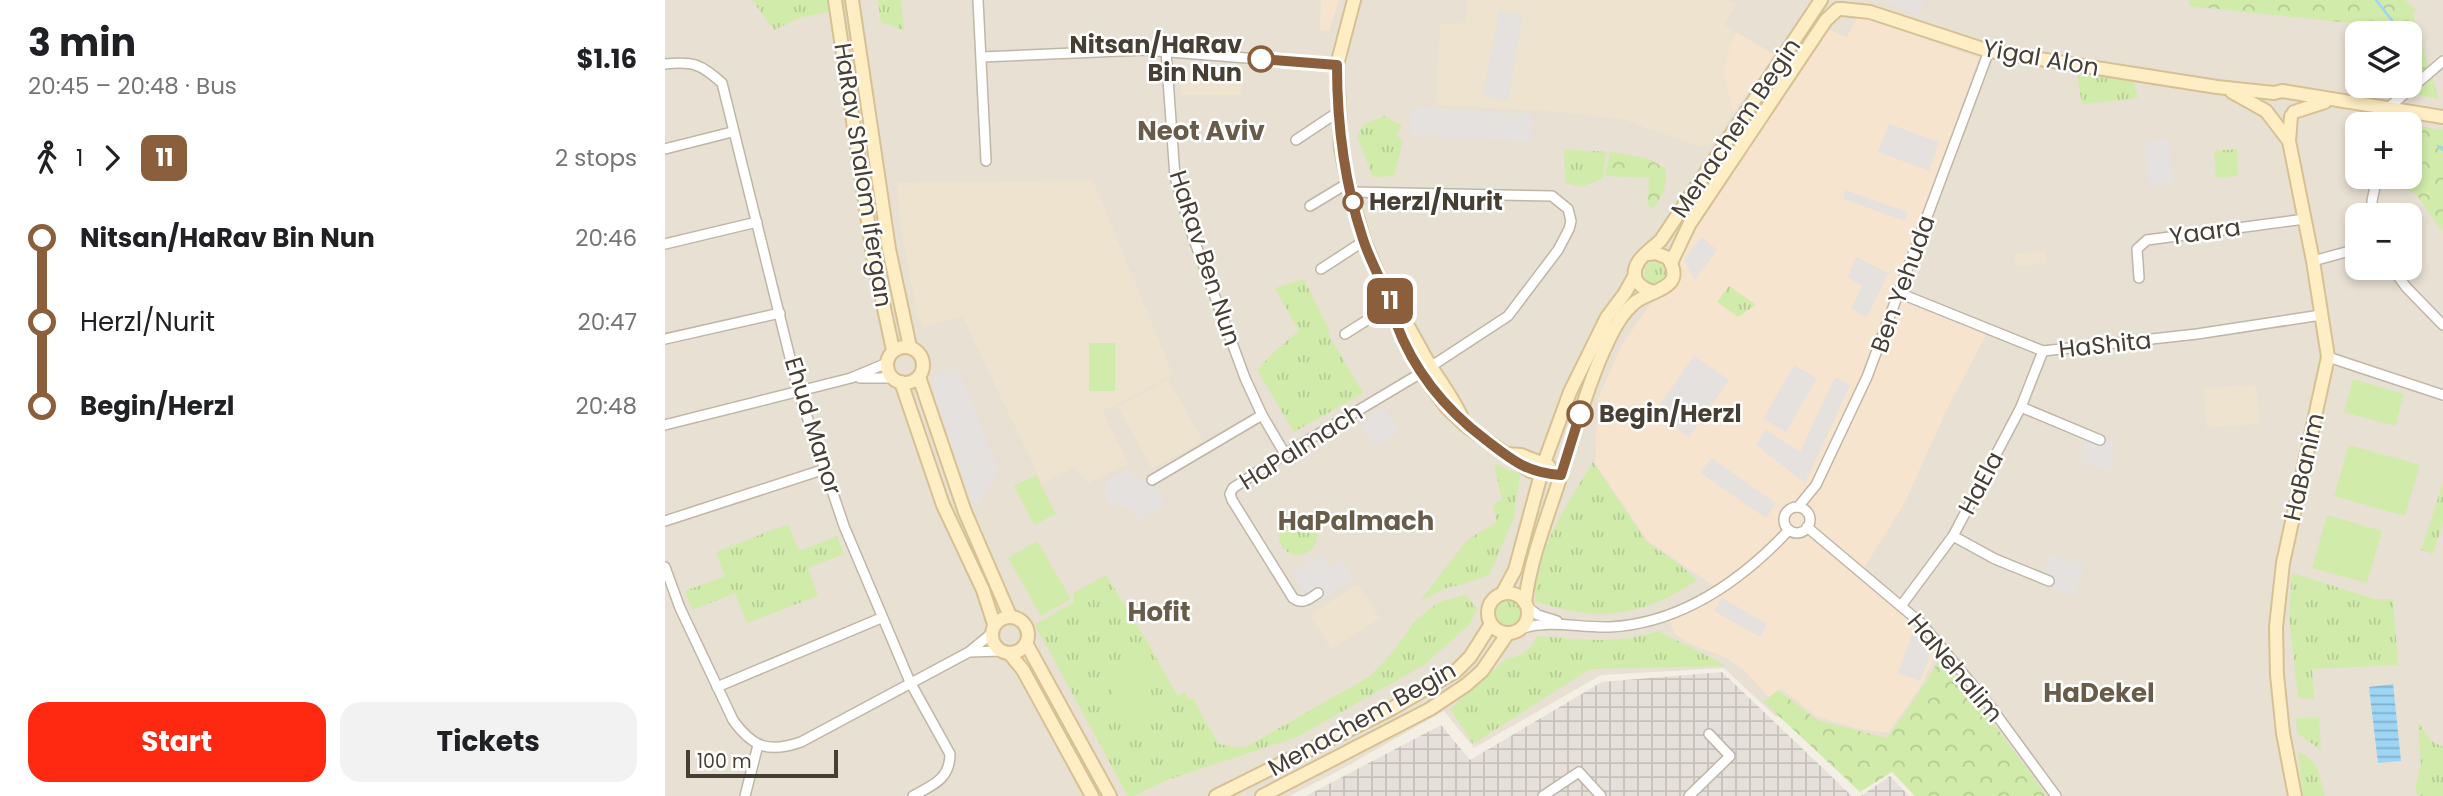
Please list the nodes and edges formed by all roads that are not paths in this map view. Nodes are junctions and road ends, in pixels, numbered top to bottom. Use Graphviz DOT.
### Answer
graph roads {
  1 [pos="835,0"];
  2 [pos="852,0"];
  3 [pos="978,0"];
  4 [pos="1354,0"];
  5 [pos="1821,0"];
  6 [pos="1854,0"];
  7 [pos="1860,0"];
  8 [pos="1840,9"];
  9 [pos="1870,12"];
  10 [pos="1166,51"];
  11 [pos="1989,51"];
  12 [pos="982,57"];
  13 [pos="2443,61"];
  14 [pos="665,64"];
  15 [pos="1337,65"];
  16 [pos="2217,87"];
  17 [pos="2274,93"];
  18 [pos="2289,94"];
  19 [pos="2332,100"];
  20 [pos="2388,108"];
  21 [pos="1338,112"];
  22 [pos="2387,112"];
  23 [pos="2292,114"];
  24 [pos="2269,115"];
  25 [pos="2443,117"];
  26 [pos="732,132"];
  27 [pos="1296,140"];
  28 [pos="2289,141"];
  29 [pos="665,149"];
  30 [pos="986,161"];
  31 [pos="1349,188"];
  32 [pos="1310,206"];
  33 [pos="2305,219"];
  34 [pos="757,222"];
  35 [pos="1364,241"];
  36 [pos="665,244"];
  37 [pos="2345,252"];
  38 [pos="1647,254"];
  39 [pos="2313,261"];
  40 [pos="1671,263"];
  41 [pos="1321,269"];
  42 [pos="1635,275"];
  43 [pos="2139,278"];
  44 [pos="2401,280"];
  45 [pos="1654,292"];
  46 [pos="1899,293"];
  47 [pos="1391,305"];
  48 [pos="780,313"];
  49 [pos="2321,315"];
  50 [pos="2443,326"];
  51 [pos="1345,334"];
  52 [pos="665,338"];
  53 [pos="910,348"];
  54 [pos="893,350"];
  55 [pos="2043,351"];
  56 [pos="2328,358"];
  57 [pos="887,363"];
  58 [pos="1426,370"];
  59 [pos="919,377"];
  60 [pos="851,378"];
  61 [pos="897,380"];
  62 [pos="798,390"];
  63 [pos="2443,395"];
  64 [pos="2021,407"];
  65 [pos="1262,415"];
  66 [pos="665,425"];
  67 [pos="2100,440"];
  68 [pos="1285,454"];
  69 [pos="1543,468"];
  70 [pos="825,469"];
  71 [pos="1561,475"];
  72 [pos="1151,480"];
  73 [pos="1798,507"];
  74 [pos="665,521"];
  75 [pos="1807,527"];
  76 [pos="1789,530"];
  77 [pos="1953,536"];
  78 [pos="665,567"];
  79 [pos="2049,581"];
  80 [pos="1318,593"];
  81 [pos="1502,594"];
  82 [pos="1526,605"];
  83 [pos="1901,606"];
  84 [pos="1010,616"];
  85 [pos="881,618"];
  86 [pos="1565,623"];
  87 [pos="1491,624"];
  88 [pos="993,629"];
  89 [pos="1514,631"];
  90 [pos="1026,643"];
  91 [pos="969,652"];
  92 [pos="1005,652"];
  93 [pos="910,682"];
  94 [pos="717,687"];
  95 [pos="1709,734"];
  96 [pos="758,745"];
  97 [pos="745,796"];
  98 [pos="913,796"];
  99 [pos="1092,796"];
  100 [pos="1110,796"];
  101 [pos="1216,796"];
  102 [pos="1262,796"];
  103 [pos="1542,796"];
  104 [pos="1601,796"];
  105 [pos="1689,796"];
  106 [pos="2056,796"];
  107 [pos="2295,796"];
  1 -- 54 [label="main road, HaRav Shalom Ifergan"];
  2 -- 53 [label="main road, HaRav Shalom Ifergan"];
  3 -- 12 [label="street"];
  4 -- 15 [label="main road"];
  5 -- 8 [label="main road"];
  5 -- 38 [label="main road, Menachem Begin"];
  6 -- 8 [label="main road, Menachem Begin"];
  7 -- 9 [label="main road"];
  8 -- 9 [label="main road, Yigal Alon"];
  8 -- 40 [label="main road, Menachem Begin"];
  9 -- 11 [label="main road, Yigal Alon"];
  10 -- 12 [label="street"];
  10 -- 15 [label="street"];
  10 -- 65 [label="street, HaRav Ben Nun"];
  11 -- 16 [label="main road, Yigal Alon"];
  11 -- 46 [label="street, Ben Yehuda"];
  12 -- 30 [label="street"];
  13 -- 20 [label="street"];
  14 -- 26 [label="street, Ehud Manor"];
  15 -- 21 [label="main road"];
  16 -- 17 [label="main road, Yigal Alon"];
  16 -- 24 [label="main road, Yigal Alon"];
  17 -- 18 [label="main road"];
  17 -- 24 [label="main road"];
  18 -- 19 [label="main road"];
  18 -- 23 [label="main road"];
  19 -- 20 [label="main road"];
  19 -- 23 [label="main road"];
  20 -- 22 [label="street"];
  20 -- 25 [label="main road"];
  21 -- 27 [label="street"];
  21 -- 31 [label="main road"];
  23 -- 24 [label="main road"];
  23 -- 28 [label="main road, HaBanim"];
  24 -- 28 [label="main road, HaBanim"];
  26 -- 29 [label="street"];
  26 -- 34 [label="street, Ehud Manor"];
  28 -- 33 [label="main road, HaBanim"];
  31 -- 32 [label="street"];
  31 -- 35 [label="main road"];
  31 -- 58 [label="street, HaPalmach"];
  33 -- 39 [label="main road, HaBanim"];
  33 -- 43 [label="street, Yaara"];
  34 -- 36 [label="street"];
  34 -- 48 [label="street, Ehud Manor"];
  35 -- 41 [label="street"];
  35 -- 47 [label="main road"];
  37 -- 39 [label="street"];
  38 -- 40 [label="main road"];
  38 -- 42 [label="main road"];
  39 -- 49 [label="main road, HaBanim"];
  40 -- 45 [label="main road"];
  42 -- 45 [label="main road"];
  42 -- 69 [label="main road"];
  44 -- 50 [label="street"];
  45 -- 71 [label="main road"];
  46 -- 55 [label="street, HaShita"];
  46 -- 73 [label="street, Ben Yehuda"];
  47 -- 51 [label="street"];
  47 -- 58 [label="main road"];
  48 -- 52 [label="street"];
  48 -- 62 [label="street, Ehud Manor"];
  49 -- 55 [label="street, HaShita"];
  49 -- 56 [label="main road, HaBanim"];
  53 -- 54 [label="main road"];
  53 -- 59 [label="main road"];
  54 -- 57 [label="main road"];
  55 -- 64 [label="street, HaEla"];
  56 -- 63 [label="street"];
  56 -- 107 [label="main road, HaBanim"];
  57 -- 60 [label="street"];
  57 -- 61 [label="main road"];
  58 -- 68 [label="street, HaPalmach"];
  58 -- 69 [label="main road"];
  59 -- 61 [label="main road"];
  59 -- 84 [label="main road"];
  60 -- 61 [label="street"];
  60 -- 62 [label="street"];
  61 -- 88 [label="main road"];
  62 -- 66 [label="street"];
  62 -- 70 [label="street, Ehud Manor"];
  64 -- 67 [label="street"];
  64 -- 77 [label="street, HaEla"];
  65 -- 68 [label="street, HaRav Ben Nun"];
  65 -- 72 [label="street"];
  68 -- 80 [label="street, HaPalmach"];
  69 -- 71 [label="main road"];
  69 -- 81 [label="main road"];
  70 -- 74 [label="street"];
  70 -- 85 [label="street, Ehud Manor"];
  71 -- 82 [label="main road"];
  73 -- 75 [label="street"];
  73 -- 76 [label="street"];
  75 -- 76 [label="street"];
  75 -- 83 [label="street, HaNehalim"];
  76 -- 86 [label="street"];
  77 -- 79 [label="street"];
  77 -- 83 [label="street, HaEla"];
  78 -- 94 [label="street"];
  81 -- 82 [label="main road"];
  81 -- 87 [label="main road"];
  82 -- 86 [label="street"];
  82 -- 89 [label="main road"];
  83 -- 106 [label="street, HaNehalim"];
  84 -- 88 [label="main road"];
  84 -- 90 [label="main road"];
  85 -- 93 [label="street, Ehud Manor"];
  85 -- 94 [label="street"];
  86 -- 89 [label="street"];
  87 -- 89 [label="main road"];
  87 -- 101 [label="main road, Menachem Begin"];
  88 -- 91 [label="street"];
  88 -- 92 [label="main road"];
  89 -- 102 [label="main road, Menachem Begin"];
  90 -- 92 [label="main road"];
  90 -- 100 [label="main road"];
  91 -- 92 [label="street"];
  91 -- 93 [label="street"];
  92 -- 99 [label="main road"];
  93 -- 96 [label="street"];
  93 -- 98 [label="street, Ehud Manor"];
  94 -- 96 [label="street"];
  95 -- 105 [label="street"];
  96 -- 97 [label="street"];
  103 -- 104 [label="street"];
}
